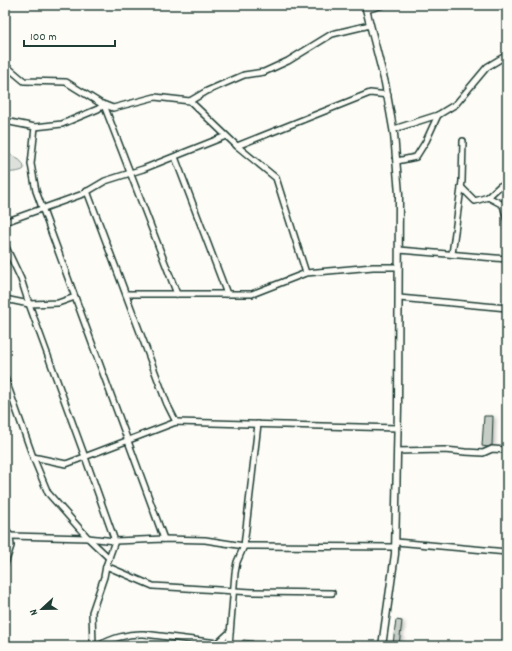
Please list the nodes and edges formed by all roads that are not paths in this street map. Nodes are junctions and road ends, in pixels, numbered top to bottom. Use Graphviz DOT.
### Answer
graph roads {
  1 [pos="383,5"];
  2 [pos="365,8"];
  3 [pos="370,25"];
  4 [pos="507,55"];
  5 [pos="5,65"];
  6 [pos="388,95"];
  7 [pos="190,101"];
  8 [pos="104,105"];
  9 [pos="438,115"];
  10 [pos="5,121"];
  11 [pos="35,127"];
  12 [pos="394,129"];
  13 [pos="226,136"];
  14 [pos="464,141"];
  15 [pos="237,146"];
  16 [pos="175,156"];
  17 [pos="397,161"];
  18 [pos="131,173"];
  19 [pos="507,184"];
  20 [pos="461,187"];
  21 [pos="87,191"];
  22 [pos="488,197"];
  23 [pos="43,208"];
  24 [pos="507,220"];
  25 [pos="5,222"];
  26 [pos="5,245"];
  27 [pos="399,250"];
  28 [pos="452,254"];
  29 [pos="507,259"];
  30 [pos="399,267"];
  31 [pos="306,273"];
  32 [pos="126,294"];
  33 [pos="177,294"];
  34 [pos="227,294"];
  35 [pos="75,297"];
  36 [pos="399,298"];
  37 [pos="5,299"];
  38 [pos="29,304"];
  39 [pos="507,308"];
  40 [pos="5,378"];
  41 [pos="176,422"];
  42 [pos="258,424"];
  43 [pos="398,428"];
  44 [pos="128,440"];
  45 [pos="507,450"];
  46 [pos="397,451"];
  47 [pos="33,457"];
  48 [pos="85,457"];
  49 [pos="5,527"];
  50 [pos="10,536"];
  51 [pos="88,538"];
  52 [pos="164,539"];
  53 [pos="115,541"];
  54 [pos="396,545"];
  55 [pos="244,546"];
  56 [pos="507,552"];
  57 [pos="109,558"];
  58 [pos="5,564"];
  59 [pos="106,566"];
  60 [pos="233,591"];
  61 [pos="332,592"];
  62 [pos="230,632"];
  63 [pos="218,644"];
  64 [pos="93,646"];
  65 [pos="97,646"];
  66 [pos="229,646"];
  67 [pos="382,646"];
  1 -- 2 [label="street"];
  2 -- 3 [label="street"];
  3 -- 6 [label="street"];
  3 -- 7 [label="street"];
  4 -- 9 [label="street"];
  5 -- 8 [label="street"];
  6 -- 12 [label="street"];
  6 -- 15 [label="street"];
  7 -- 8 [label="street"];
  7 -- 13 [label="street"];
  8 -- 11 [label="street"];
  8 -- 18 [label="street"];
  9 -- 12 [label="street"];
  9 -- 17 [label="street"];
  10 -- 11 [label="street"];
  11 -- 23 [label="street"];
  12 -- 17 [label="street"];
  13 -- 15 [label="street"];
  13 -- 16 [label="street"];
  14 -- 20 [label="street"];
  15 -- 31 [label="street"];
  16 -- 18 [label="street"];
  16 -- 34 [label="street"];
  17 -- 27 [label="street"];
  18 -- 21 [label="street"];
  18 -- 33 [label="street"];
  19 -- 22 [label="street"];
  20 -- 22 [label="street"];
  20 -- 28 [label="street"];
  21 -- 23 [label="street"];
  21 -- 32 [label="street"];
  22 -- 24 [label="street"];
  23 -- 25 [label="street"];
  23 -- 35 [label="street"];
  26 -- 38 [label="street"];
  27 -- 28 [label="street"];
  27 -- 30 [label="street"];
  28 -- 29 [label="street"];
  30 -- 31 [label="street"];
  30 -- 36 [label="street"];
  31 -- 34 [label="street"];
  32 -- 33 [label="street"];
  32 -- 41 [label="street"];
  33 -- 34 [label="street"];
  35 -- 38 [label="street"];
  35 -- 44 [label="street"];
  36 -- 39 [label="street"];
  36 -- 43 [label="street"];
  37 -- 38 [label="street"];
  38 -- 48 [label="street"];
  40 -- 47 [label="street"];
  41 -- 42 [label="street"];
  41 -- 44 [label="street"];
  42 -- 43 [label="street"];
  42 -- 55 [label="street"];
  43 -- 46 [label="street"];
  44 -- 48 [label="street"];
  44 -- 52 [label="street"];
  45 -- 46 [label="street"];
  46 -- 54 [label="street"];
  47 -- 48 [label="street"];
  47 -- 51 [label="street"];
  48 -- 53 [label="street"];
  49 -- 50 [label="street"];
  50 -- 51 [label="street"];
  50 -- 58 [label="street"];
  51 -- 53 [label="street"];
  51 -- 57 [label="street"];
  52 -- 53 [label="street"];
  52 -- 55 [label="street"];
  53 -- 57 [label="street"];
  54 -- 55 [label="street"];
  54 -- 56 [label="street"];
  54 -- 67 [label="street"];
  55 -- 60 [label="street"];
  57 -- 59 [label="street"];
  59 -- 60 [label="street"];
  59 -- 64 [label="street"];
  60 -- 61 [label="street"];
  60 -- 62 [label="street"];
  62 -- 63 [label="street"];
  62 -- 66 [label="street"];
  63 -- 65 [label="street"];
}
